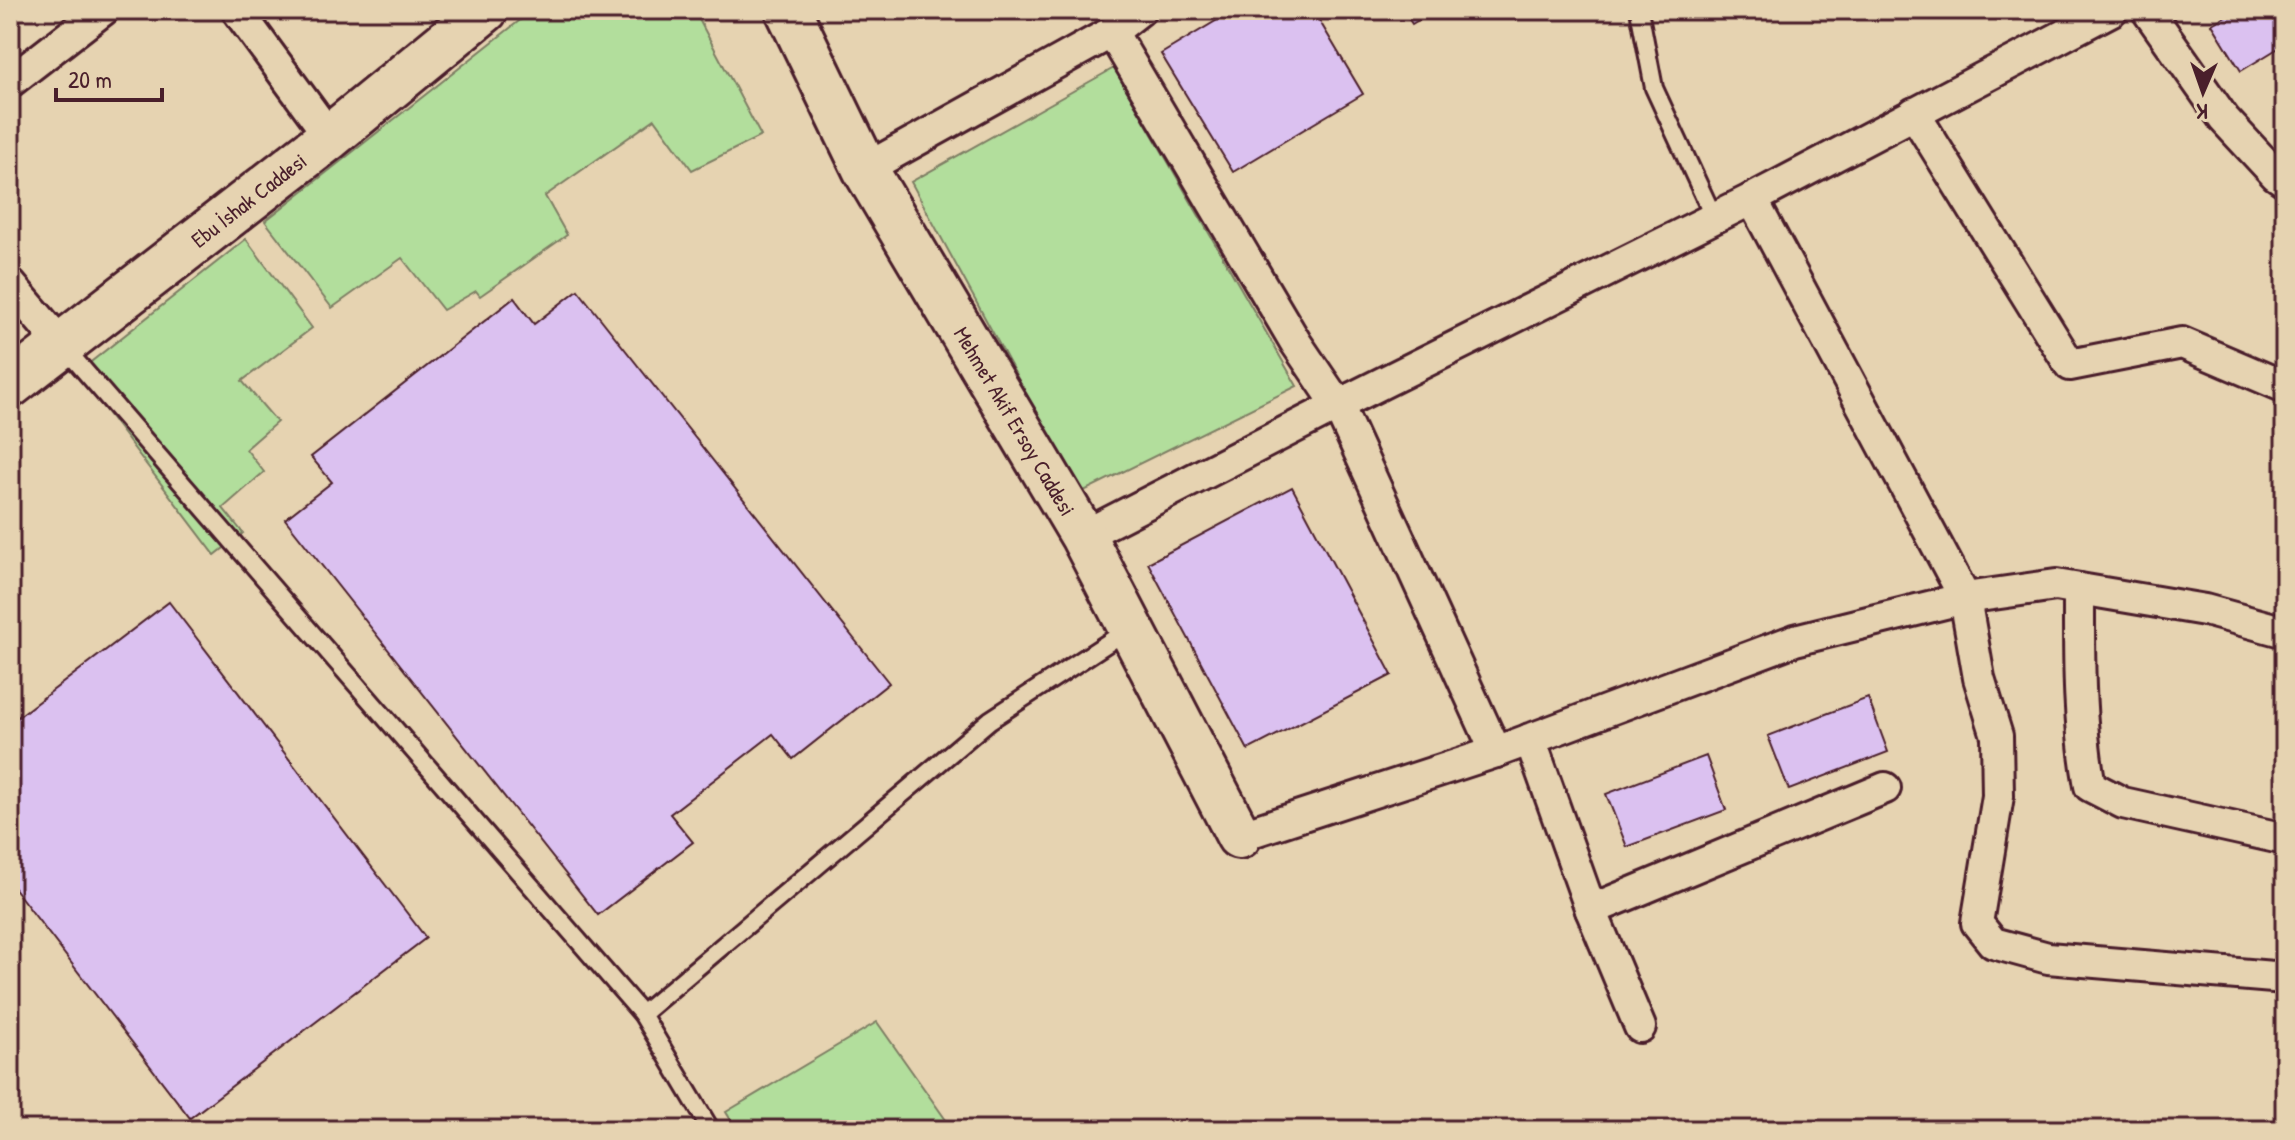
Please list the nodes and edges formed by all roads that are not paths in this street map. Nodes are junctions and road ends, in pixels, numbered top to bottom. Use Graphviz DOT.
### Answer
graph roads {
  1 [pos="103,10"];
  2 [pos="237,10"];
  3 [pos="485,10"];
  4 [pos="788,10"];
  5 [pos="1140,10"];
  6 [pos="1639,10"];
  7 [pos="2112,10"];
  8 [pos="2147,10"];
  9 [pos="1112,32"];
  10 [pos="10,82"];
  11 [pos="1914,113"];
  12 [pos="330,137"];
  13 [pos="865,169"];
  14 [pos="2285,181"];
  15 [pos="1752,199"];
  16 [pos="1714,218"];
  17 [pos="10,284"];
  18 [pos="61,344"];
  19 [pos="10,385"];
  20 [pos="2285,387"];
  21 [pos="1338,405"];
  22 [pos="1083,536"];
  23 [pos="2079,589"];
  24 [pos="1965,598"];
  25 [pos="1130,628"];
  26 [pos="2285,632"];
  27 [pos="1530,739"];
  28 [pos="1496,752"];
  29 [pos="1885,788"];
  30 [pos="1239,836"];
  31 [pos="2285,839"];
  32 [pos="1591,910"];
  33 [pos="2285,978"];
  34 [pos="642,1014"];
  35 [pos="1640,1027"];
  36 [pos="711,1130"];
  1 -- 10 [label="street"];
  2 -- 12 [label="street"];
  3 -- 12 [label="street, Ebu İshak Caddesi"];
  4 -- 13 [label="street, Mehmet Akif Ersoy Caddesi"];
  5 -- 9 [label="street"];
  6 -- 16 [label="lane"];
  7 -- 11 [label="street"];
  8 -- 14 [label="street"];
  9 -- 13 [label="street"];
  9 -- 21 [label="street"];
  11 -- 15 [label="street"];
  11 -- 20 [label="street"];
  12 -- 18 [label="street, Ebu İshak Caddesi"];
  13 -- 22 [label="street, Mehmet Akif Ersoy Caddesi"];
  15 -- 16 [label="street"];
  15 -- 24 [label="street"];
  16 -- 21 [label="street"];
  17 -- 18 [label="street"];
  18 -- 19 [label="street, Ebu İshak Caddesi"];
  18 -- 34 [label="lane"];
  21 -- 22 [label="street"];
  21 -- 28 [label="street"];
  22 -- 25 [label="street, Mehmet Akif Ersoy Caddesi"];
  23 -- 24 [label="street"];
  23 -- 26 [label="street"];
  23 -- 31 [label="street"];
  24 -- 27 [label="street"];
  24 -- 33 [label="street"];
  25 -- 30 [label="street, Mehmet Akif Ersoy Caddesi"];
  25 -- 34 [label="lane"];
  27 -- 28 [label="street"];
  27 -- 32 [label="street"];
  28 -- 30 [label="street"];
  29 -- 32 [label="street"];
  32 -- 35 [label="street"];
  34 -- 36 [label="lane"];
}
